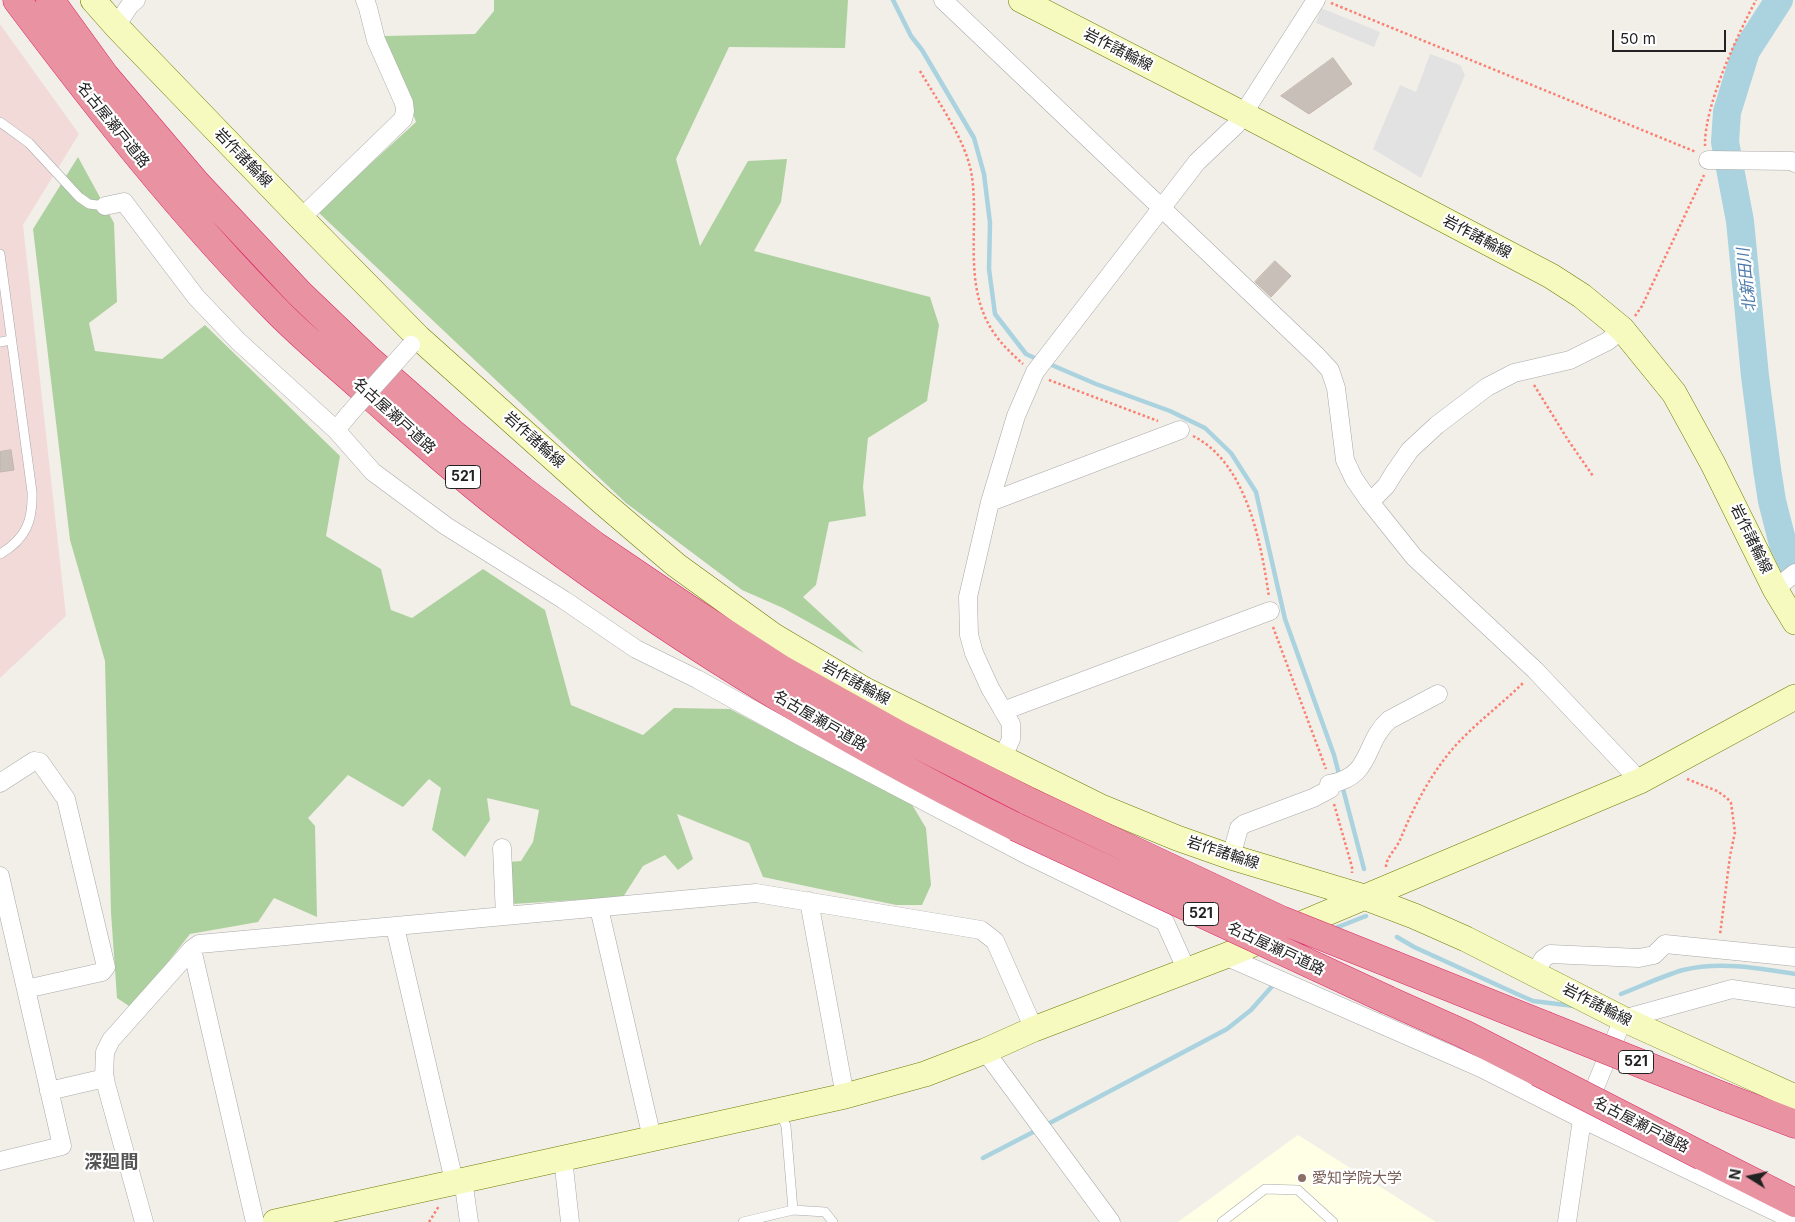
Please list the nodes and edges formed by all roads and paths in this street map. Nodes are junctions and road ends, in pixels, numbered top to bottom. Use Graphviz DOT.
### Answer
graph roads {
  1 [pos="17,0"];
  2 [pos="50,0"];
  3 [pos="93,0"];
  4 [pos="136,0"];
  5 [pos="365,0"];
  6 [pos="943,0"];
  7 [pos="1021,0"];
  8 [pos="1316,0"];
  9 [pos="1323,0"];
  10 [pos="1756,0"];
  11 [pos="116,26"];
  12 [pos="920,71"];
  13 [pos="1243,114"];
  14 [pos="0,122"];
  15 [pos="1712,160"];
  16 [pos="1795,163"];
  17 [pos="105,206"];
  18 [pos="1162,210"];
  19 [pos="301,218"];
  20 [pos="0,254"];
  21 [pos="1622,329"];
  22 [pos="11,340"];
  23 [pos="0,342"];
  24 [pos="415,342"];
  25 [pos="1527,370"];
  26 [pos="1034,373"];
  27 [pos="336,430"];
  28 [pos="1180,430"];
  29 [pos="1593,476"];
  30 [pos="990,502"];
  31 [pos="1370,502"];
  32 [pos="0,554"];
  33 [pos="1787,579"];
  34 [pos="1270,611"];
  35 [pos="1795,622"];
  36 [pos="1535,670"];
  37 [pos="1438,694"];
  38 [pos="1795,697"];
  39 [pos="1003,711"];
  40 [pos="1002,759"];
  41 [pos="1674,763"];
  42 [pos="1640,781"];
  43 [pos="0,783"];
  44 [pos="1330,785"];
  45 [pos="502,848"];
  46 [pos="1231,857"];
  47 [pos="1386,871"];
  48 [pos="1352,874"];
  49 [pos="0,876"];
  50 [pos="1364,896"];
  51 [pos="809,901"];
  52 [pos="599,908"];
  53 [pos="505,916"];
  54 [pos="396,927"];
  55 [pos="192,949"];
  56 [pos="1720,949"];
  57 [pos="1225,956"];
  58 [pos="1795,957"];
  59 [pos="1187,971"];
  60 [pos="1534,974"];
  61 [pos="26,989"];
  62 [pos="1795,998"];
  63 [pos="1623,1019"];
  64 [pos="1034,1029"];
  65 [pos="985,1051"];
  66 [pos="105,1078"];
  67 [pos="49,1091"];
  68 [pos="844,1096"];
  69 [pos="1795,1096"];
  70 [pos="780,1111"];
  71 [pos="1582,1119"];
  72 [pos="1795,1124"];
  73 [pos="652,1138"];
  74 [pos="562,1158"];
  75 [pos="0,1162"];
  76 [pos="458,1180"];
  77 [pos="1795,1203"];
  78 [pos="793,1210"];
  79 [pos="303,1219"];
  80 [pos="1795,1221"];
  81 [pos="144,1222"];
  82 [pos="255,1222"];
  83 [pos="275,1222"];
  84 [pos="469,1222"];
  85 [pos="570,1222"];
  86 [pos="743,1222"];
  87 [pos="832,1222"];
  88 [pos="1111,1222"];
  89 [pos="1222,1222"];
  90 [pos="1333,1222"];
  91 [pos="1567,1222"];
  1 -- 77 [label="highway, 名古屋瀬戸道路 / 521, bridge"];
  2 -- 72 [label="highway, 名古屋瀬戸道路 / 521, bridge"];
  3 -- 11 [label="main road, 岩作諸輪線"];
  4 -- 11 [label="street"];
  5 -- 19 [label="street"];
  6 -- 18 [label="street"];
  7 -- 13 [label="main road, 岩作諸輪線"];
  8 -- 13 [label="street"];
  9 -- 10 [label="path"];
  11 -- 19 [label="main road, 岩作諸輪線"];
  12 -- 26 [label="path"];
  13 -- 18 [label="street"];
  13 -- 21 [label="main road, 岩作諸輪線"];
  14 -- 17 [label="lane"];
  15 -- 16 [label="street"];
  15 -- 21 [label="path"];
  17 -- 27 [label="street"];
  18 -- 26 [label="street"];
  18 -- 31 [label="street"];
  19 -- 24 [label="main road, 岩作諸輪線"];
  20 -- 22 [label="lane"];
  21 -- 25 [label="street"];
  21 -- 33 [label="main road, 岩作諸輪線"];
  22 -- 23 [label="lane"];
  22 -- 32 [label="lane"];
  24 -- 27 [label="street, bridge"];
  24 -- 40 [label="main road, 岩作諸輪線"];
  25 -- 29 [label="path"];
  25 -- 31 [label="street"];
  26 -- 28 [label="path"];
  26 -- 30 [label="street"];
  27 -- 59 [label="street"];
  28 -- 30 [label="street"];
  28 -- 34 [label="path"];
  30 -- 39 [label="street"];
  31 -- 36 [label="street"];
  33 -- 35 [label="main road, 岩作諸輪線"];
  34 -- 39 [label="street"];
  34 -- 44 [label="path"];
  36 -- 42 [label="street"];
  36 -- 47 [label="path"];
  37 -- 44 [label="street"];
  38 -- 41 [label="main road"];
  39 -- 40 [label="street"];
  40 -- 46 [label="main road, 岩作諸輪線"];
  41 -- 42 [label="main road"];
  41 -- 56 [label="path"];
  42 -- 50 [label="main road"];
  43 -- 61 [label="street"];
  44 -- 46 [label="street"];
  44 -- 48 [label="path"];
  45 -- 53 [label="street"];
  46 -- 50 [label="main road, 岩作諸輪線"];
  49 -- 61 [label="street"];
  50 -- 57 [label="main road"];
  50 -- 60 [label="main road, 岩作諸輪線"];
  51 -- 52 [label="street"];
  51 -- 64 [label="street"];
  51 -- 68 [label="street"];
  52 -- 53 [label="street"];
  52 -- 73 [label="street"];
  53 -- 54 [label="street"];
  54 -- 55 [label="street"];
  54 -- 76 [label="street"];
  55 -- 66 [label="street"];
  55 -- 82 [label="street"];
  56 -- 58 [label="street"];
  56 -- 60 [label="street"];
  57 -- 59 [label="main road"];
  57 -- 71 [label="street"];
  59 -- 64 [label="main road"];
  60 -- 63 [label="main road, 岩作諸輪線"];
  61 -- 67 [label="street"];
  62 -- 63 [label="street"];
  63 -- 69 [label="main road, 岩作諸輪線"];
  63 -- 71 [label="street"];
  64 -- 65 [label="main road"];
  65 -- 68 [label="main road"];
  65 -- 88 [label="street"];
  66 -- 67 [label="street"];
  66 -- 81 [label="street"];
  67 -- 75 [label="street"];
  68 -- 70 [label="main road"];
  70 -- 73 [label="main road"];
  70 -- 78 [label="lane"];
  71 -- 80 [label="street"];
  71 -- 91 [label="street"];
  73 -- 74 [label="main road"];
  74 -- 76 [label="main road"];
  74 -- 85 [label="street"];
  76 -- 79 [label="main road"];
  76 -- 84 [label="street"];
  78 -- 86 [label="lane"];
  78 -- 87 [label="lane"];
  79 -- 83 [label="main road"];
  89 -- 90 [label="lane"];
}
